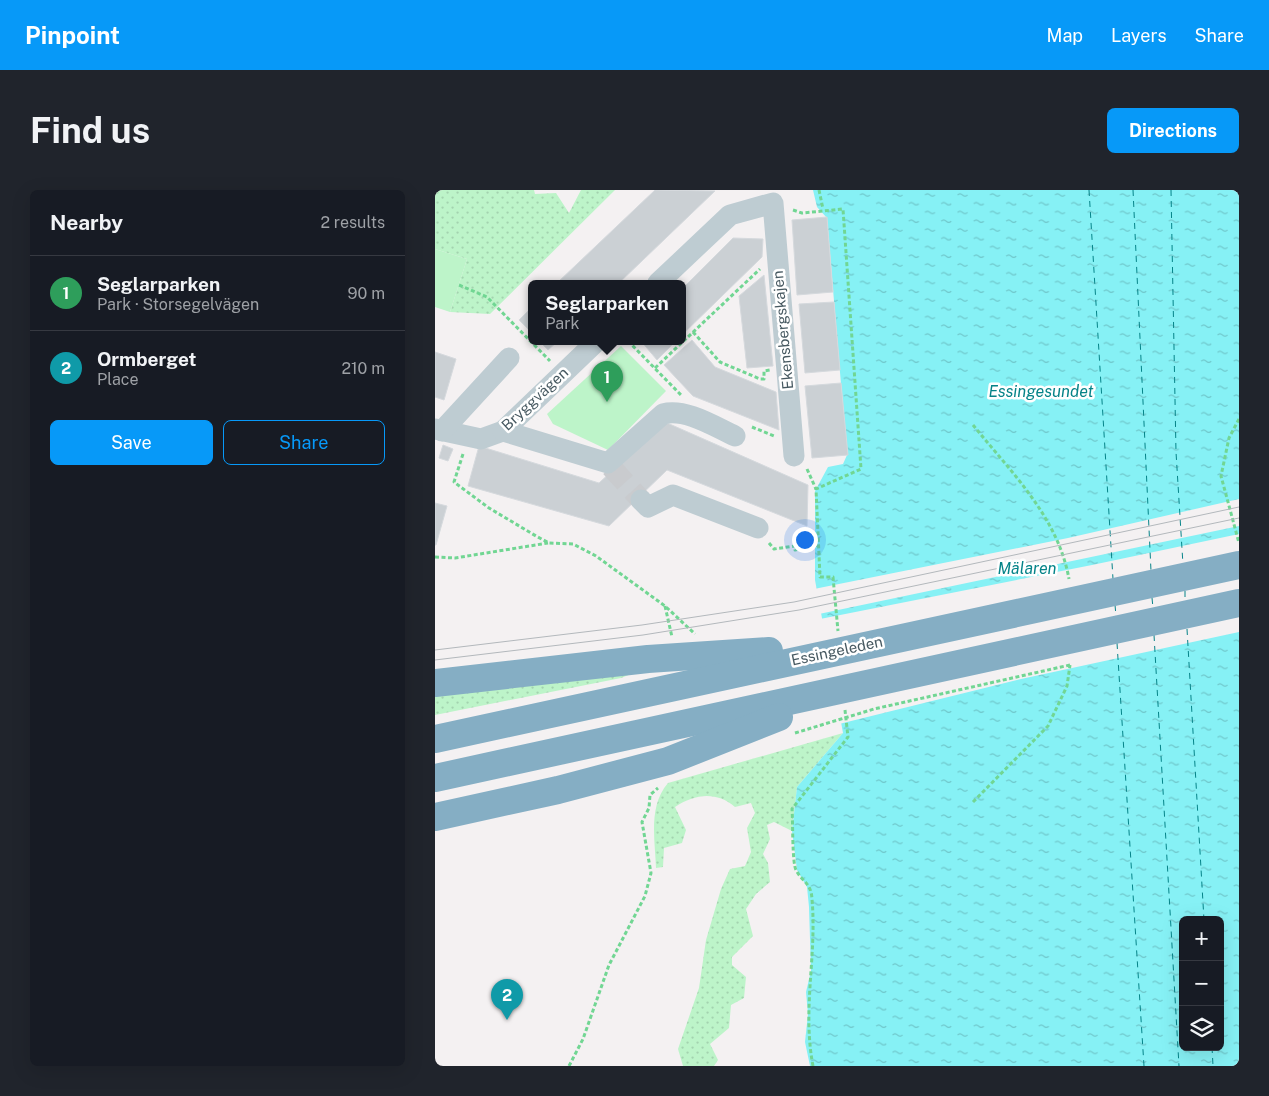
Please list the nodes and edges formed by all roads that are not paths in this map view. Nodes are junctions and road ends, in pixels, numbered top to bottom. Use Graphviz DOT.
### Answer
graph roads {
  1 [pos="661,280"];
  2 [pos="593,345"];
  3 [pos="509,358"];
  4 [pos="438,430"];
  5 [pos="740,430"];
  6 [pos="498,433"];
  7 [pos="559,460"];
  8 [pos="800,462"];
  9 [pos="641,500"];
  10 [pos="758,528"];
  11 [pos="1239,565"];
  12 [pos="1239,603"];
  13 [pos="862,645"];
  14 [pos="435,683"];
  15 [pos="852,687"];
  16 [pos="435,739"];
  17 [pos="435,778"];
  18 [pos="435,817"];
  1 -- 8 [label="street, Ekensbergskajen"];
  2 -- 6 [label="street, Bryggvägen"];
  3 -- 4 [label="street"];
  4 -- 6 [label="street, Bryggvägen"];
  5 -- 6 [label="street"];
  6 -- 7 [label="street"];
  9 -- 10 [label="street"];
  11 -- 13 [label="highway, Essingeleden"];
  12 -- 15 [label="highway"];
  13 -- 14 [label="highway"];
  13 -- 16 [label="highway, Essingeleden"];
  15 -- 17 [label="highway"];
  15 -- 18 [label="highway"];
}
